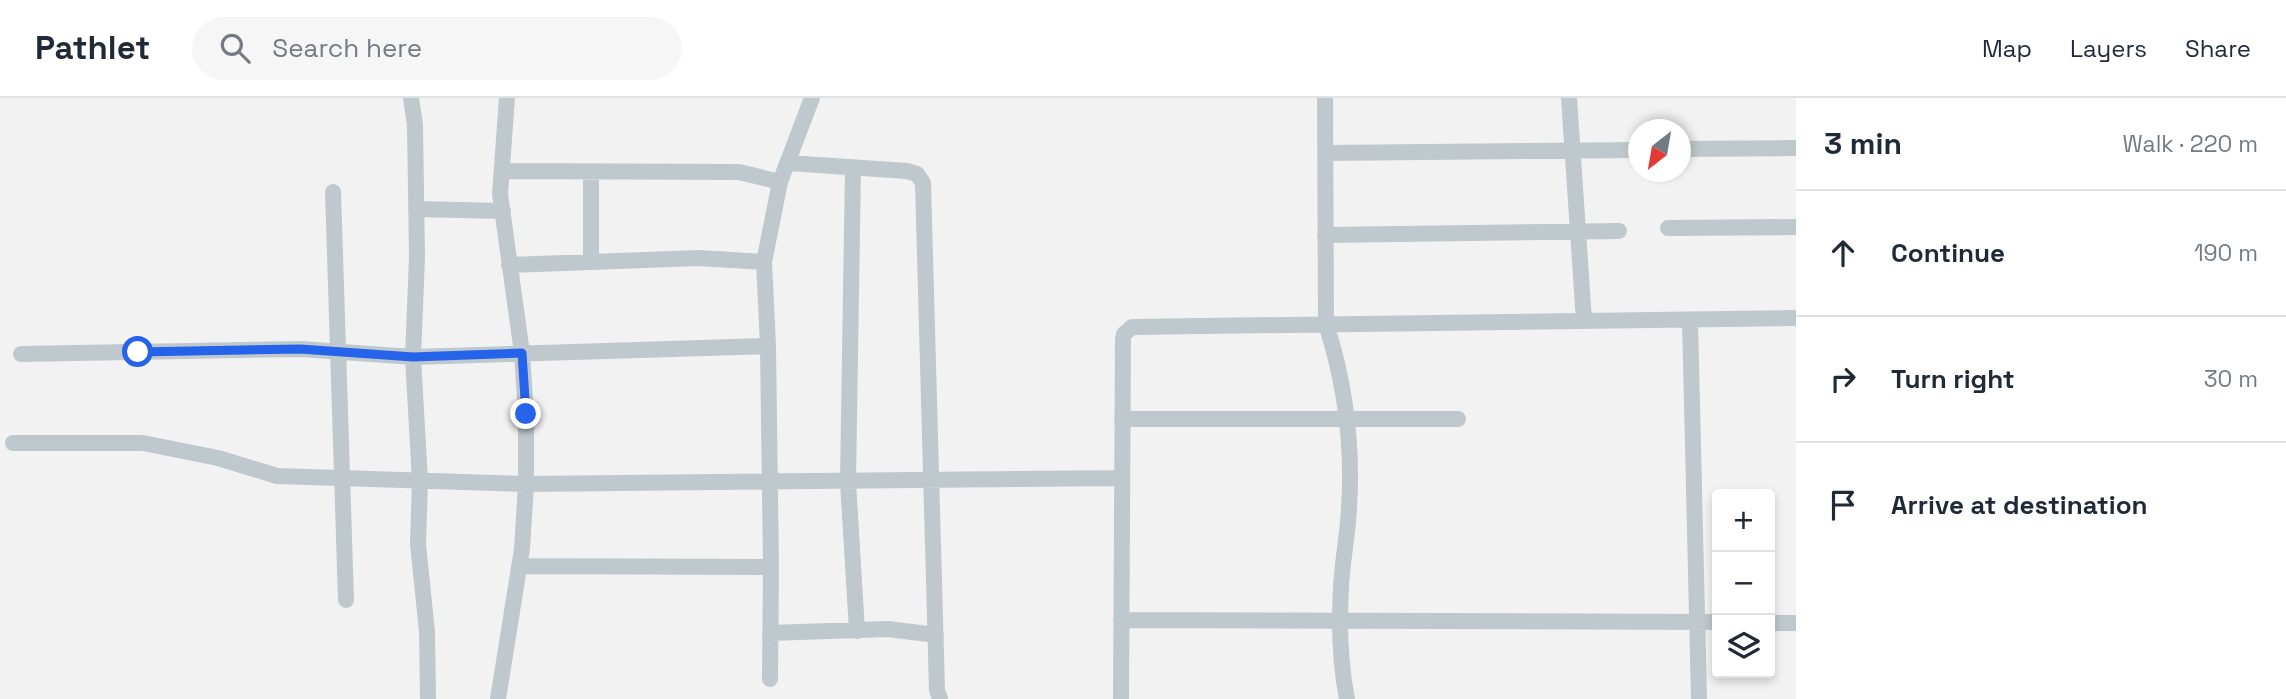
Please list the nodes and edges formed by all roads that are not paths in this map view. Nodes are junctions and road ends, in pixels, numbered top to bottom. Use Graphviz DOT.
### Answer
graph roads {
  1 [pos="411,98"];
  2 [pos="507,98"];
  3 [pos="812,98"];
  4 [pos="1325,98"];
  5 [pos="1569,98"];
  6 [pos="1796,148"];
  7 [pos="1691,149"];
  8 [pos="1573,150"];
  9 [pos="1628,150"];
  10 [pos="1325,153"];
  11 [pos="789,163"];
  12 [pos="853,167"];
  13 [pos="502,171"];
  14 [pos="591,172"];
  15 [pos="780,182"];
  16 [pos="333,192"];
  17 [pos="416,209"];
  18 [pos="503,211"];
  19 [pos="1796,227"];
  20 [pos="1668,228"];
  21 [pos="1619,231"];
  22 [pos="1578,232"];
  23 [pos="1325,235"];
  24 [pos="591,262"];
  25 [pos="764,262"];
  26 [pos="509,265"];
  27 [pos="1796,318"];
  28 [pos="1690,320"];
  29 [pos="1584,321"];
  30 [pos="1326,324"];
  31 [pos="768,346"];
  32 [pos="338,352"];
  33 [pos="522,353"];
  34 [pos="21,354"];
  35 [pos="413,357"];
  36 [pos="1122,419"];
  37 [pos="1348,419"];
  38 [pos="1458,419"];
  39 [pos="13,443"];
  40 [pos="343,478"];
  41 [pos="1122,478"];
  42 [pos="420,481"];
  43 [pos="931,481"];
  44 [pos="769,482"];
  45 [pos="848,482"];
  46 [pos="526,484"];
  47 [pos="519,566"];
  48 [pos="771,567"];
  49 [pos="346,600"];
  50 [pos="1121,620"];
  51 [pos="1342,621"];
  52 [pos="1697,621"];
  53 [pos="1712,622"];
  54 [pos="1775,623"];
  55 [pos="1796,623"];
  56 [pos="857,631"];
  57 [pos="770,633"];
  58 [pos="936,635"];
  59 [pos="770,679"];
  60 [pos="428,699"];
  61 [pos="498,699"];
  62 [pos="940,699"];
  63 [pos="1121,699"];
  64 [pos="1347,699"];
  65 [pos="1699,699"];
  1 -- 17 [label="street"];
  2 -- 13 [label="street"];
  3 -- 11 [label="street"];
  4 -- 10 [label="street"];
  5 -- 8 [label="street"];
  6 -- 7 [label="street"];
  8 -- 9 [label="street"];
  8 -- 10 [label="street"];
  8 -- 22 [label="street"];
  10 -- 23 [label="street"];
  11 -- 12 [label="street"];
  11 -- 15 [label="street"];
  12 -- 43 [label="street"];
  12 -- 45 [label="street"];
  13 -- 14 [label="street"];
  13 -- 18 [label="street"];
  14 -- 15 [label="street"];
  14 -- 24 [label="street"];
  15 -- 25 [label="street"];
  16 -- 32 [label="street"];
  17 -- 18 [label="street"];
  17 -- 35 [label="street"];
  18 -- 26 [label="street"];
  19 -- 20 [label="street"];
  21 -- 22 [label="street"];
  22 -- 23 [label="street"];
  22 -- 29 [label="street"];
  23 -- 30 [label="street"];
  24 -- 25 [label="street"];
  24 -- 26 [label="street"];
  25 -- 31 [label="street"];
  26 -- 33 [label="street"];
  27 -- 28 [label="street"];
  28 -- 29 [label="street"];
  28 -- 52 [label="street"];
  29 -- 30 [label="street"];
  30 -- 36 [label="street"];
  30 -- 37 [label="street"];
  31 -- 33 [label="street"];
  31 -- 44 [label="street"];
  32 -- 34 [label="street"];
  32 -- 35 [label="street"];
  32 -- 40 [label="street"];
  33 -- 35 [label="street"];
  33 -- 46 [label="street"];
  35 -- 42 [label="street"];
  36 -- 37 [label="street"];
  36 -- 41 [label="street"];
  37 -- 38 [label="street"];
  37 -- 51 [label="street"];
  39 -- 40 [label="street"];
  40 -- 42 [label="street"];
  40 -- 49 [label="street"];
  41 -- 43 [label="street"];
  41 -- 50 [label="street"];
  42 -- 46 [label="street"];
  42 -- 60 [label="street"];
  43 -- 45 [label="street"];
  43 -- 58 [label="street"];
  44 -- 45 [label="street"];
  44 -- 46 [label="street"];
  44 -- 48 [label="street"];
  45 -- 56 [label="street"];
  46 -- 47 [label="street"];
  47 -- 48 [label="street"];
  47 -- 61 [label="street"];
  48 -- 57 [label="street"];
  50 -- 51 [label="street"];
  50 -- 63 [label="street"];
  51 -- 52 [label="street"];
  51 -- 64 [label="street"];
  52 -- 53 [label="street"];
  52 -- 65 [label="street"];
  54 -- 55 [label="street"];
  56 -- 57 [label="street"];
  56 -- 58 [label="street"];
  57 -- 59 [label="street"];
  58 -- 62 [label="street"];
}
